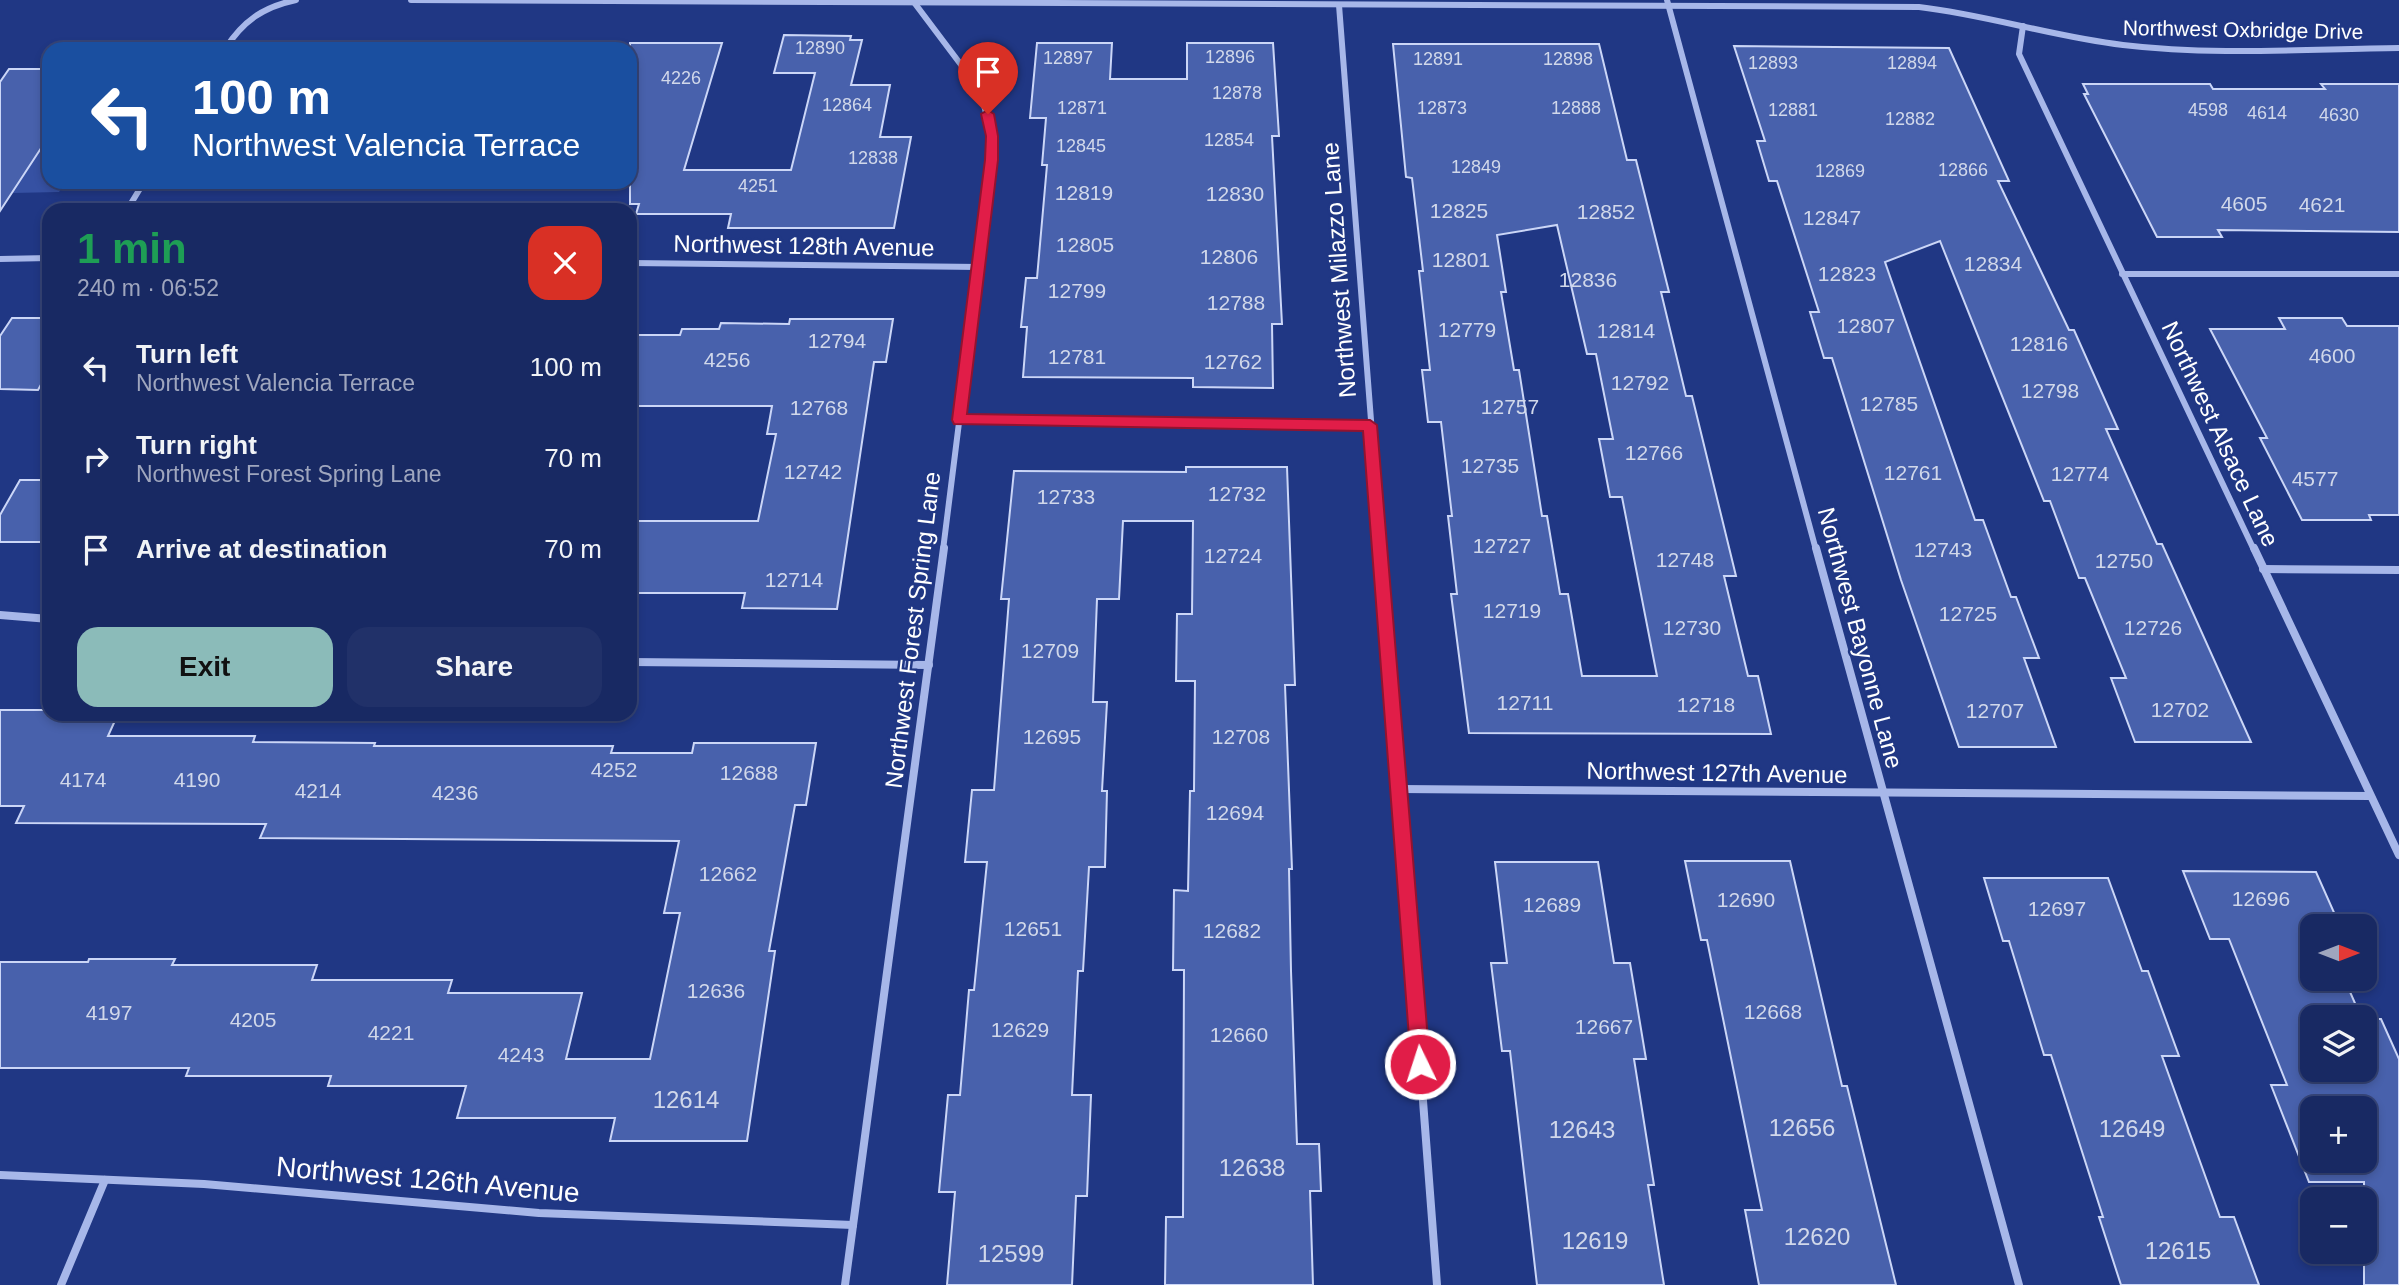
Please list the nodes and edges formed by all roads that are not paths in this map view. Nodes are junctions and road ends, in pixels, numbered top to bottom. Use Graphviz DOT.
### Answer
graph roads {
  1 [pos="296,0"];
  2 [pos="411,0"];
  3 [pos="895,1"];
  4 [pos="913,1"];
  5 [pos="1667,3"];
  6 [pos="1339,5"];
  7 [pos="2023,26"];
  8 [pos="229,42"];
  9 [pos="2399,48"];
  10 [pos="42,258"];
  11 [pos="0,260"];
  12 [pos="637,263"];
  13 [pos="979,267"];
  14 [pos="2123,274"];
  15 [pos="2399,274"];
  16 [pos="959,420"];
  17 [pos="1370,425"];
  18 [pos="2263,569"];
  19 [pos="2399,569"];
  20 [pos="0,615"];
  21 [pos="42,618"];
  22 [pos="637,662"];
  23 [pos="929,665"];
  24 [pos="1399,789"];
  25 [pos="1883,794"];
  26 [pos="2370,796"];
  27 [pos="2399,855"];
  28 [pos="0,1175"];
  29 [pos="105,1180"];
  30 [pos="853,1225"];
  31 [pos="61,1285"];
  32 [pos="845,1285"];
  33 [pos="1437,1285"];
  34 [pos="2019,1285"];
  1 -- 8 [label="street"];
  2 -- 3 [label="street, Northwest Oxbridge Drive"];
  3 -- 4 [label="street, Northwest Oxbridge Drive"];
  4 -- 6 [label="street, Northwest Oxbridge Drive"];
  4 -- 13 [label="street, Northwest Forest Spring Lane"];
  5 -- 6 [label="street, Northwest Oxbridge Drive"];
  5 -- 7 [label="street, Northwest Oxbridge Drive"];
  5 -- 25 [label="street, Northwest Bayonne Lane"];
  6 -- 17 [label="street, Northwest Milazzo Lane"];
  7 -- 9 [label="street, Northwest Oxbridge Drive"];
  7 -- 14 [label="street, Northwest Alsace Lane"];
  10 -- 11 [label="street"];
  12 -- 13 [label="street, Northwest 128th Avenue"];
  13 -- 16 [label="street, Northwest Forest Spring Lane"];
  14 -- 15 [label="street"];
  14 -- 18 [label="street, Northwest Alsace Lane"];
  16 -- 17 [label="street"];
  16 -- 23 [label="street, Northwest Forest Spring Lane"];
  17 -- 24 [label="street, Northwest Milazzo Lane"];
  18 -- 19 [label="street"];
  18 -- 26 [label="street, Northwest Alsace Lane"];
  20 -- 21 [label="street"];
  22 -- 23 [label="street"];
  23 -- 30 [label="street, Northwest Forest Spring Lane"];
  24 -- 25 [label="street, Northwest 127th Avenue"];
  24 -- 33 [label="street, Northwest Milazzo Lane"];
  25 -- 26 [label="street, Northwest 127th Avenue"];
  25 -- 34 [label="street, Northwest Bayonne Lane"];
  26 -- 27 [label="street, Northwest Alsace Lane"];
  28 -- 29 [label="street, Northwest 126th Avenue"];
  29 -- 30 [label="street, Northwest 126th Avenue"];
  29 -- 31 [label="street"];
  30 -- 32 [label="street, Northwest Forest Spring Lane"];
}
